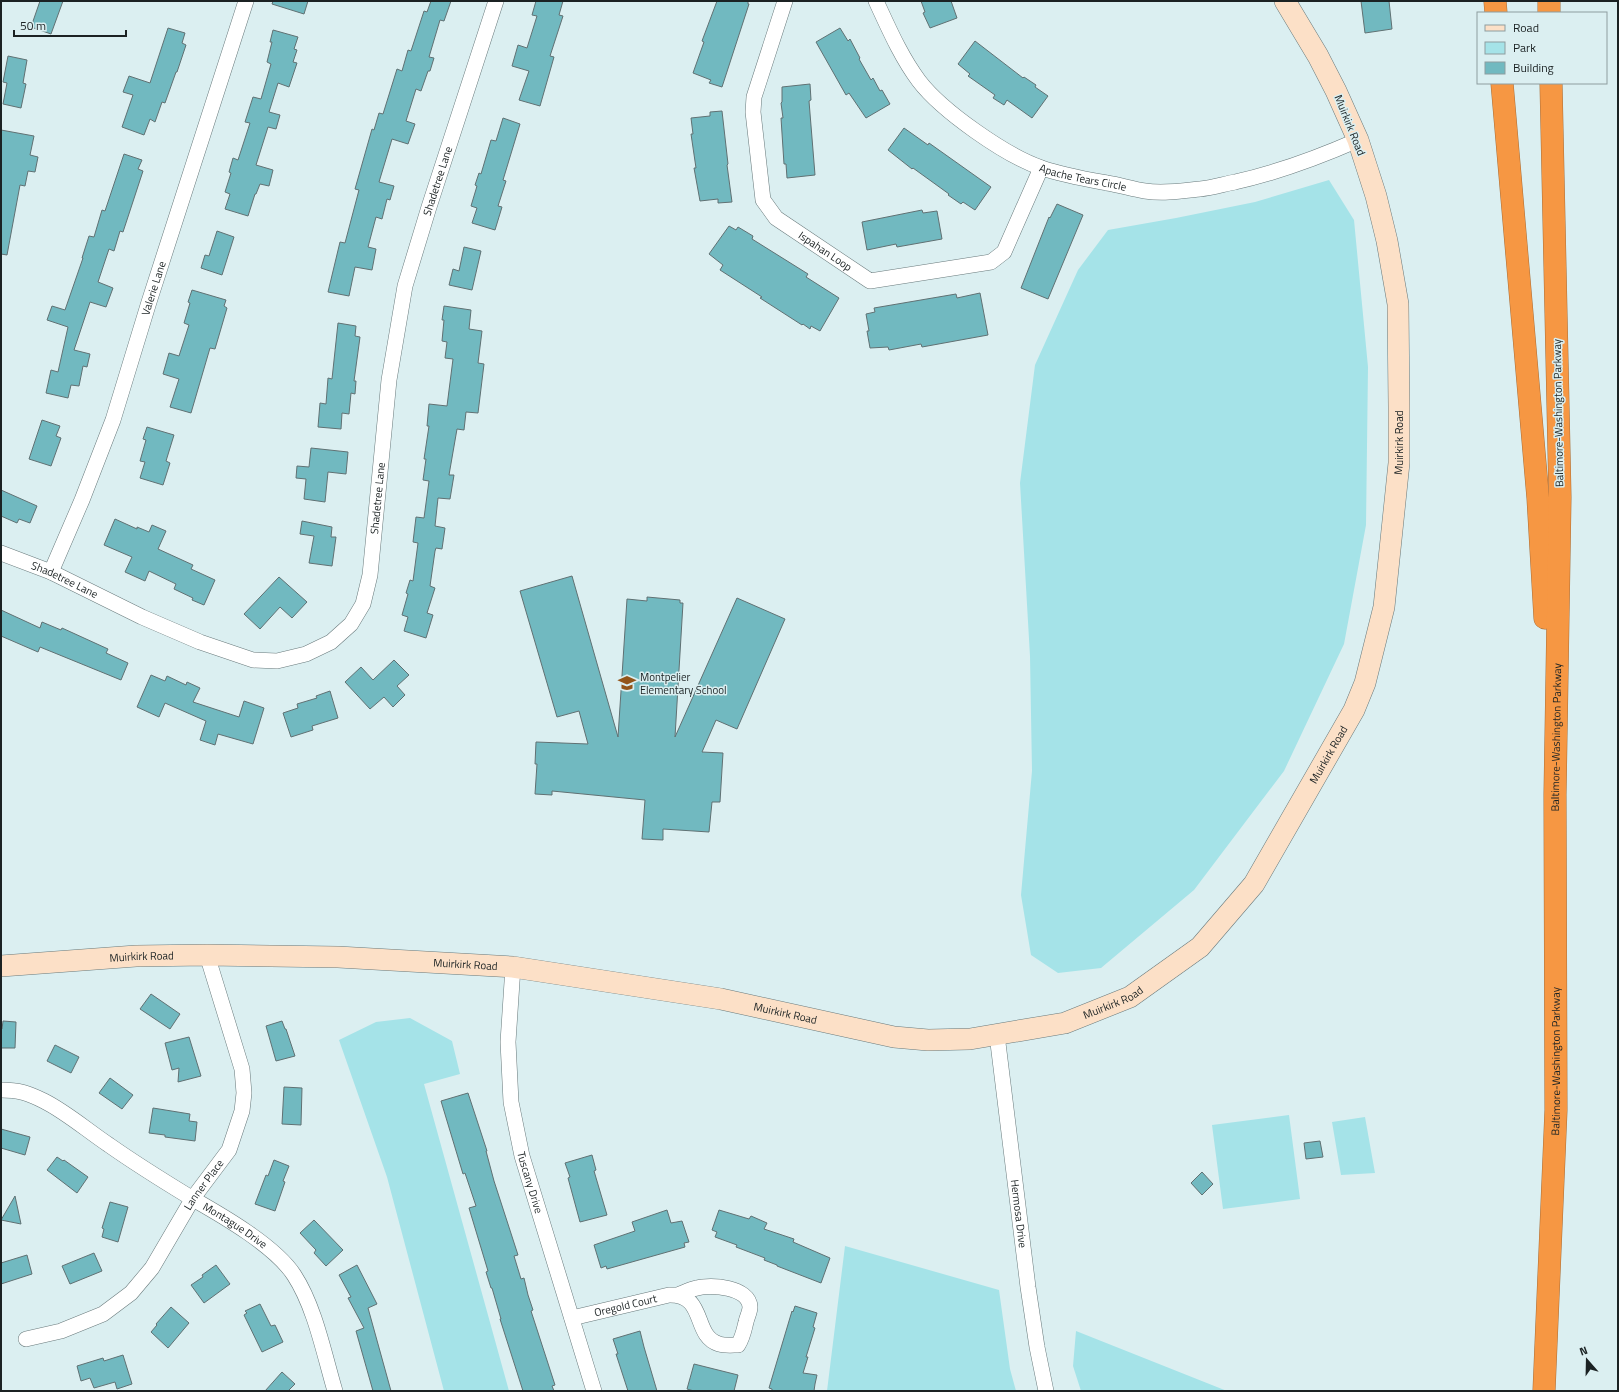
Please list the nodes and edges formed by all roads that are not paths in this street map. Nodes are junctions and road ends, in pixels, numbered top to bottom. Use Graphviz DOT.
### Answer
graph roads {
  1 [pos="246,1"];
  2 [pos="496,1"];
  3 [pos="785,1"];
  4 [pos="876,1"];
  5 [pos="1285,1"];
  6 [pos="1496,1"];
  7 [pos="1549,1"];
  8 [pos="1496,12"];
  9 [pos="1549,12"];
  10 [pos="1502,84"];
  11 [pos="1551,84"];
  12 [pos="1358,140"];
  13 [pos="1041,168"];
  14 [pos="1,553"];
  15 [pos="51,572"];
  16 [pos="1556,795"];
  17 [pos="207,955"];
  18 [pos="1,966"];
  19 [pos="513,967"];
  20 [pos="997,1035"];
  21 [pos="1,1090"];
  22 [pos="193,1198"];
  23 [pos="680,1294"];
  24 [pos="572,1318"];
  25 [pos="26,1339"];
  26 [pos="335,1391"];
  27 [pos="594,1391"];
  28 [pos="1046,1391"];
  29 [pos="1544,1391"];
  1 -- 15 [label="street, Valerie Lane"];
  2 -- 15 [label="street, Shadetree Lane"];
  3 -- 13 [label="street, Ispahan Loop"];
  4 -- 13 [label="street, Apache Tears Circle"];
  5 -- 12 [label="main road, Muirkirk Road"];
  6 -- 8 [label="highway"];
  7 -- 9 [label="highway"];
  10 -- 16 [label="highway"];
  11 -- 16 [label="highway, Baltimore-Washington Parkway"];
  12 -- 13 [label="street, Apache Tears Circle"];
  12 -- 20 [label="main road, Muirkirk Road"];
  14 -- 15 [label="street, Shadetree Lane"];
  16 -- 29 [label="highway, Baltimore-Washington Parkway"];
  17 -- 18 [label="main road, Muirkirk Road"];
  17 -- 19 [label="main road, Muirkirk Road"];
  17 -- 22 [label="street, Lanner Place"];
  19 -- 20 [label="main road, Muirkirk Road"];
  19 -- 24 [label="street, Tuscany Drive"];
  20 -- 28 [label="street, Hermosa Drive"];
  21 -- 22 [label="street, Montague Drive"];
  22 -- 25 [label="street, Lanner Place"];
  22 -- 26 [label="street, Montague Drive"];
  23 -- 23 [label="street, Oregold Court"];
  23 -- 24 [label="street, Oregold Court"];
  24 -- 27 [label="street, Tuscany Drive"];
}
